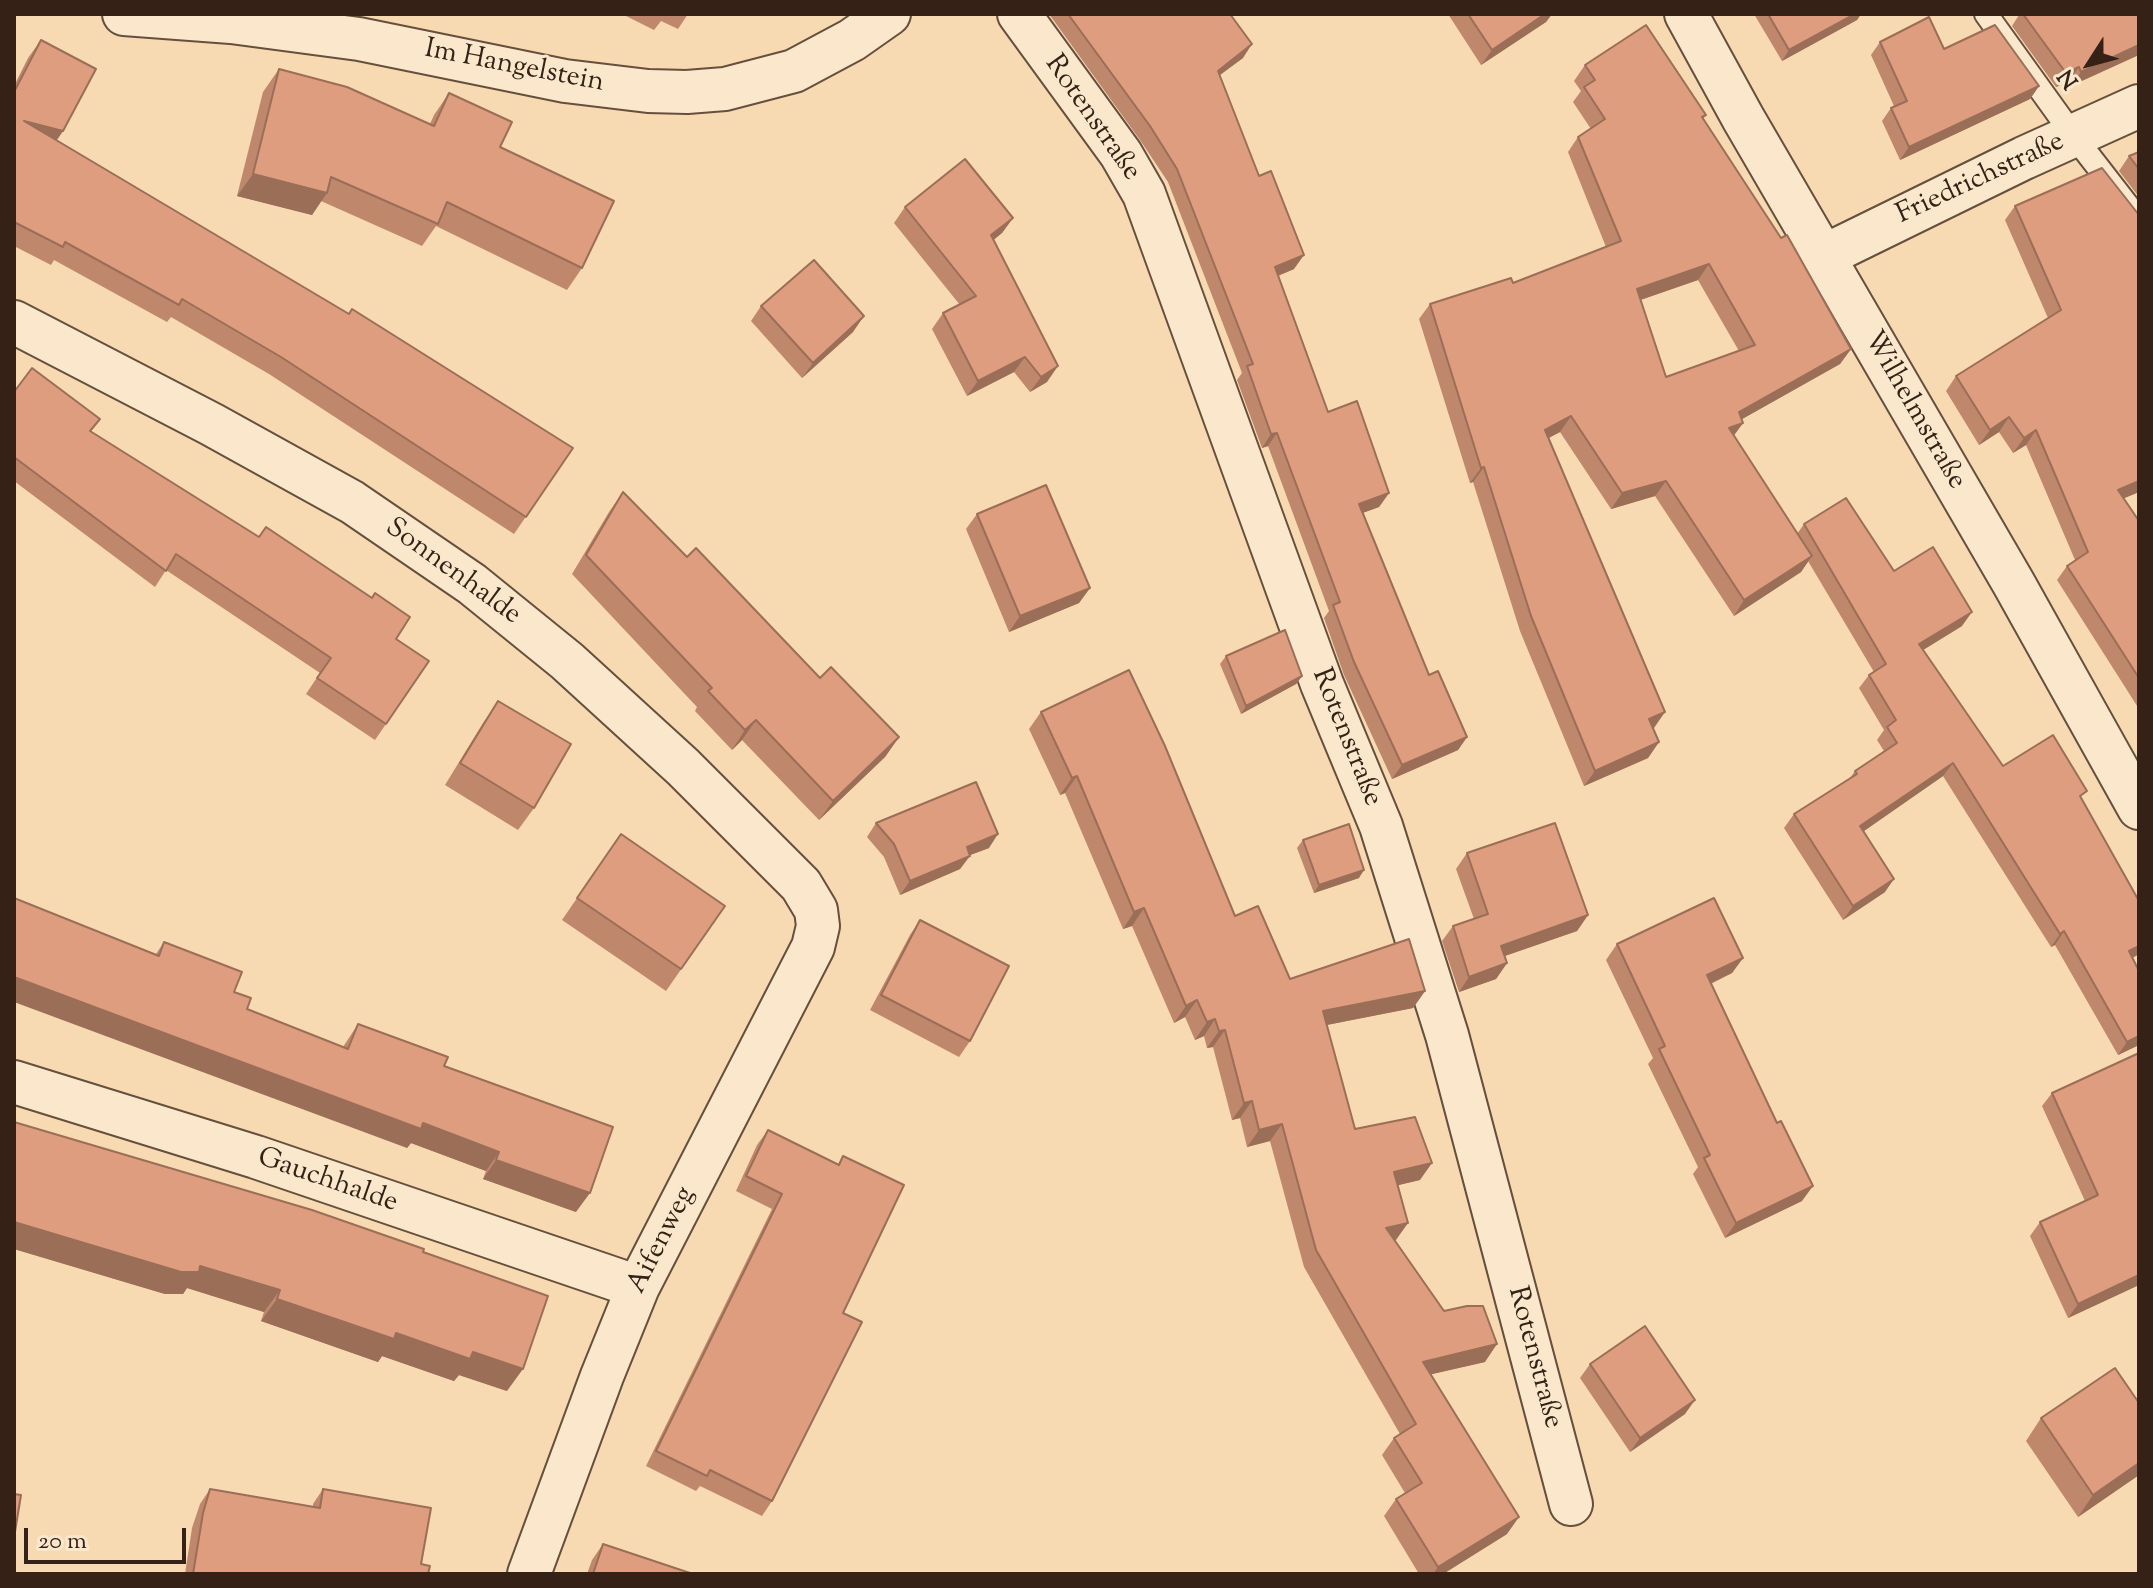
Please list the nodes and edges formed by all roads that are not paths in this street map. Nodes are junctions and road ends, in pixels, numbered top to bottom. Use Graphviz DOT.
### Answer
graph roads {
  1 [pos="124,14"];
  2 [pos="889,14"];
  3 [pos="1019,14"];
  4 [pos="1686,14"];
  5 [pos="1986,14"];
  6 [pos="2139,106"];
  7 [pos="2073,135"];
  8 [pos="2139,220"];
  9 [pos="1824,256"];
  10 [pos="14,322"];
  11 [pos="2139,808"];
  12 [pos="817,918"];
  13 [pos="14,1082"];
  14 [pos="638,1287"];
  15 [pos="1571,1504"];
  16 [pos="529,1574"];
  1 -- 2 [label="street, Im Hangelstein"];
  3 -- 15 [label="street, Rotenstraße"];
  4 -- 9 [label="street, Wilhelmstraße"];
  5 -- 7 [label="lane"];
  6 -- 7 [label="street, Friedrichstraße"];
  7 -- 8 [label="lane"];
  7 -- 9 [label="street, Friedrichstraße"];
  9 -- 11 [label="street, Wilhelmstraße"];
  10 -- 12 [label="street, Sonnenhalde"];
  12 -- 14 [label="street, Aifenweg"];
  13 -- 14 [label="street, Gauchhalde"];
  14 -- 16 [label="street, Aifenweg"];
}
